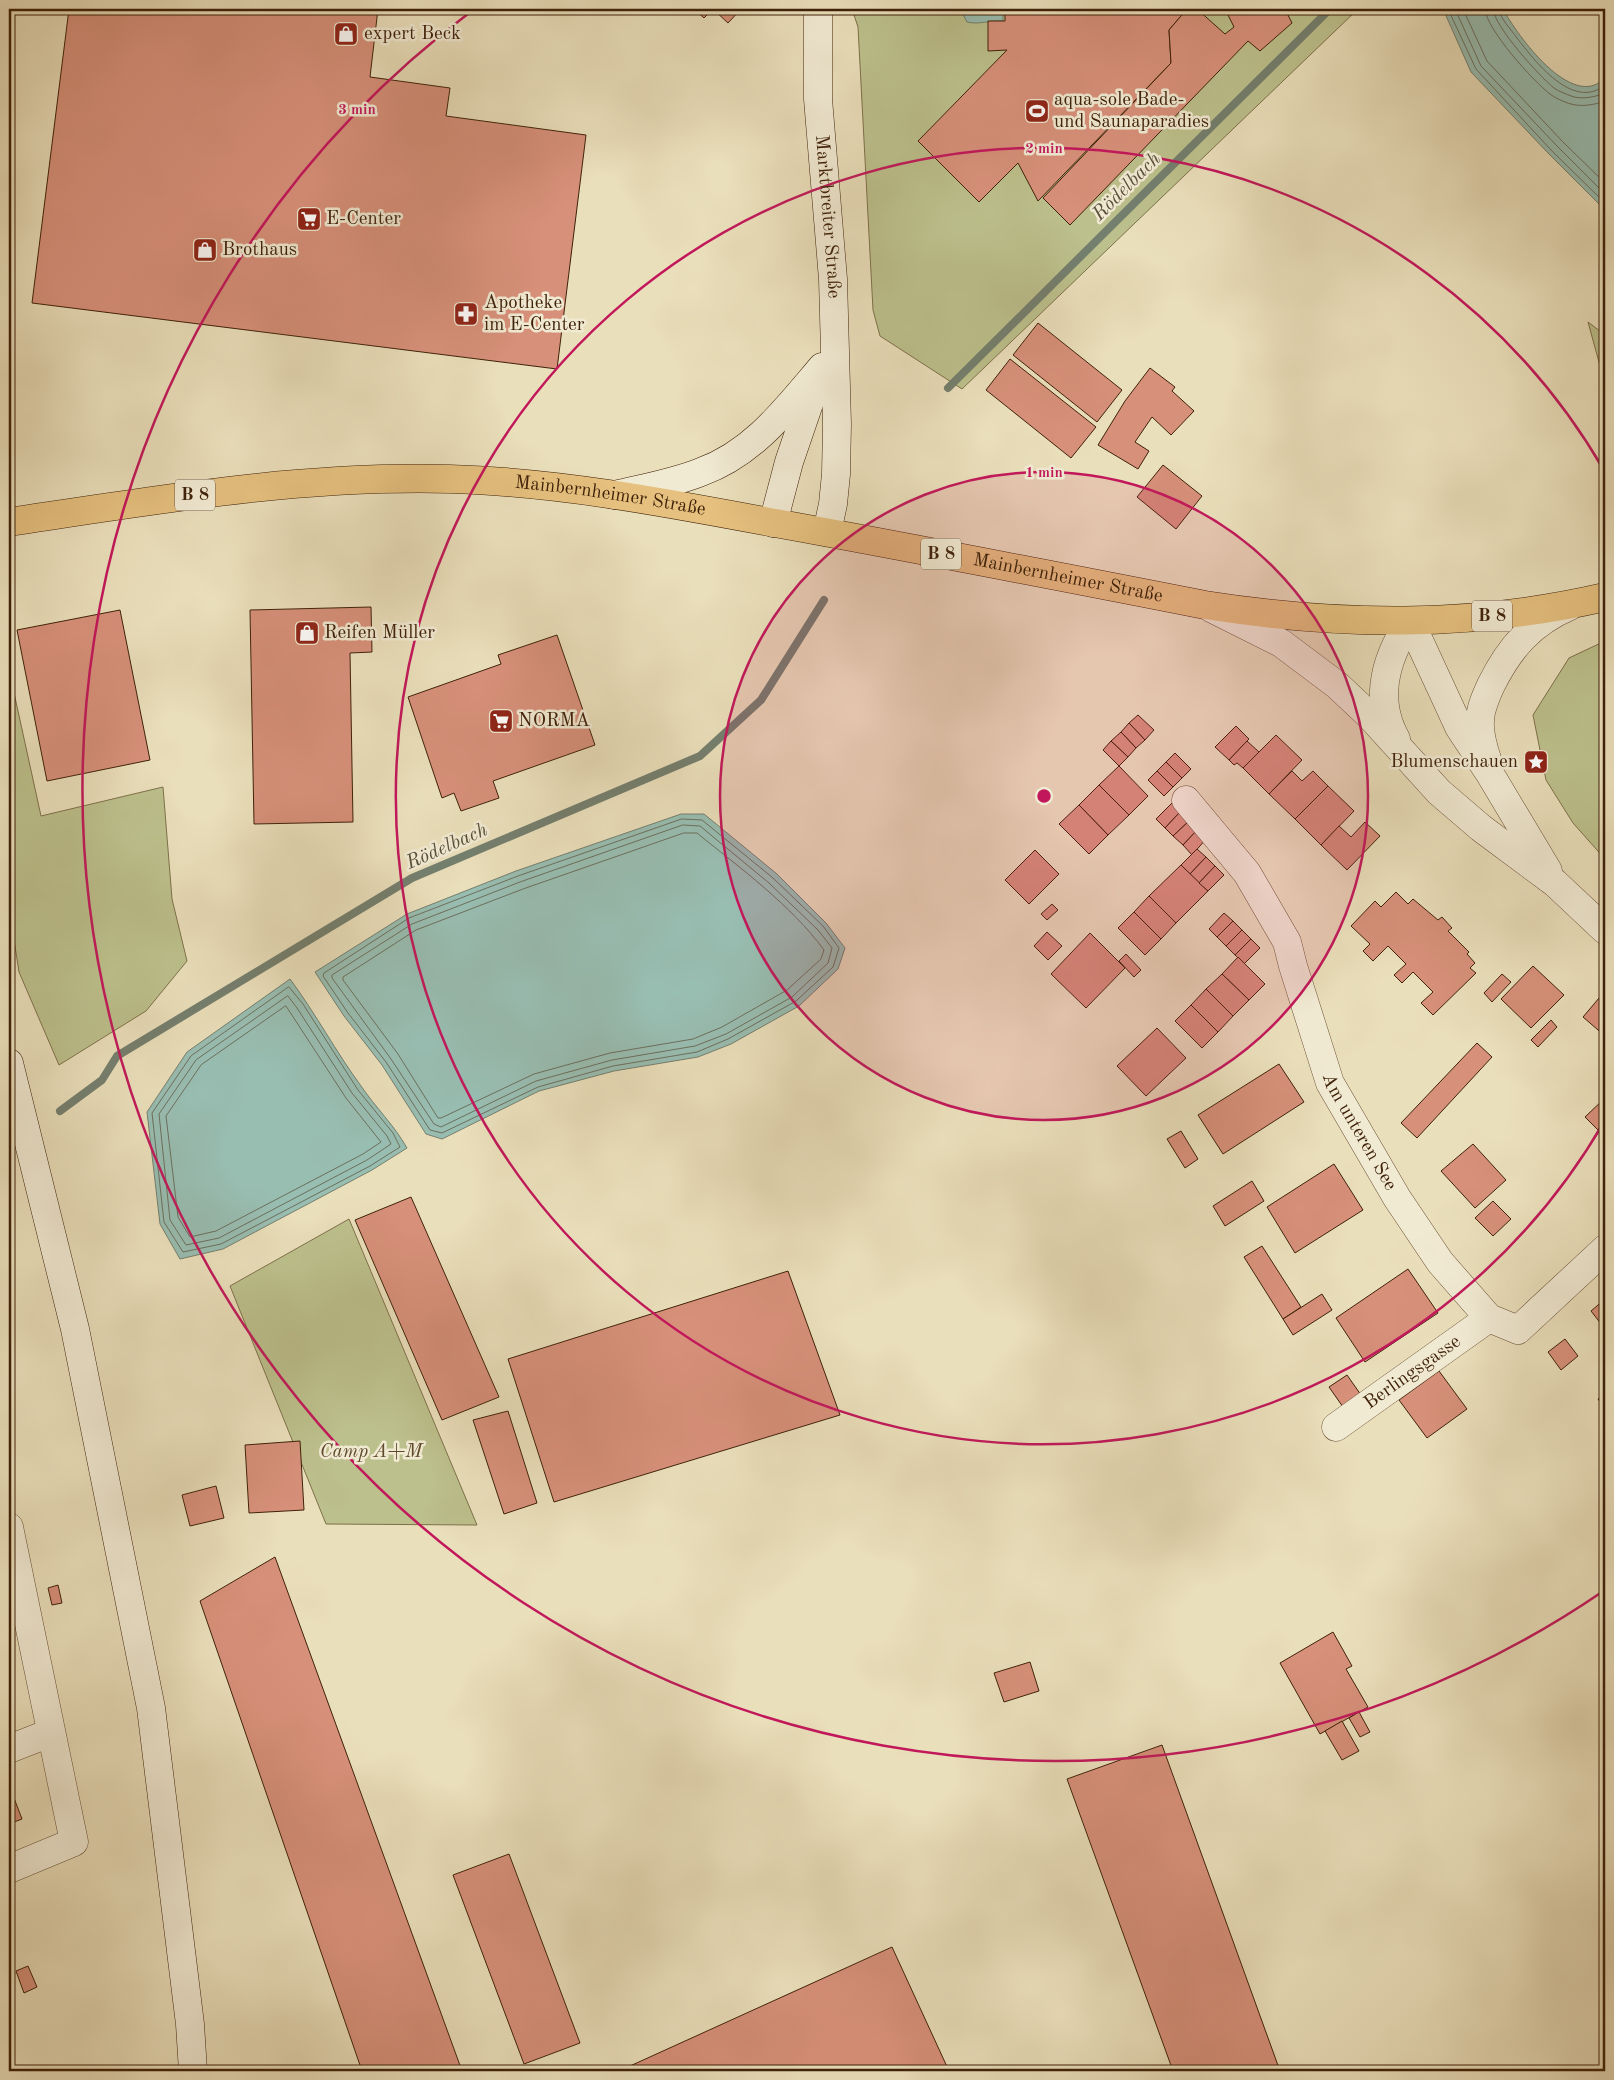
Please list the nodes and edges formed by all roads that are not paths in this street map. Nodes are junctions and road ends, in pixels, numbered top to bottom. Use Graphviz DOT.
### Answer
graph roads {
  1 [pos="800,9"];
  2 [pos="818,9"];
  3 [pos="818,99"];
  4 [pos="834,333"];
  5 [pos="822,368"];
  6 [pos="615,495"];
  7 [pos="9,522"];
  8 [pos="773,523"];
  9 [pos="827,532"];
  10 [pos="1605,597"];
  11 [pos="1574,604"];
  12 [pos="1205,605"];
  13 [pos="1410,621"];
  14 [pos="1403,751"];
  15 [pos="1490,774"];
  16 [pos="1186,800"];
  17 [pos="1555,883"];
  18 [pos="1605,930"];
  19 [pos="9,1063"];
  20 [pos="1605,1249"];
  21 [pos="1489,1318"];
  22 [pos="1336,1426"];
  23 [pos="9,1527"];
  24 [pos="50,1734"];
  25 [pos="9,1749"];
  26 [pos="9,1869"];
  27 [pos="193,2071"];
  1 -- 3 [label="street, Marktbreiter Straße"];
  2 -- 3 [label="street, Marktbreiter Straße"];
  3 -- 4 [label="street, Marktbreiter Straße"];
  4 -- 5 [label="street, Marktbreiter Straße"];
  4 -- 9 [label="street, Marktbreiter Straße"];
  5 -- 6 [label="street"];
  5 -- 8 [label="street, Marktbreiter Straße"];
  6 -- 7 [label="main road, Mainbernheimer Straße / B 8"];
  6 -- 8 [label="main road, Mainbernheimer Straße / B 8"];
  8 -- 9 [label="main road, Mainbernheimer Straße / B 8"];
  9 -- 12 [label="main road, Mainbernheimer Straße / B 8"];
  10 -- 11 [label="main road, Mainbernheimer Straße / B 8"];
  11 -- 13 [label="main road, Mainbernheimer Straße / B 8"];
  11 -- 15 [label="street, Mainbernheimer Straße"];
  12 -- 13 [label="main road, Mainbernheimer Straße / B 8"];
  12 -- 14 [label="street, Mainbernheimer Straße"];
  13 -- 14 [label="street, Mainbernheimer Straße"];
  13 -- 15 [label="street, Mainbernheimer Straße"];
  14 -- 17 [label="street, Mainbernheimer Straße"];
  15 -- 17 [label="street, Mainbernheimer Straße"];
  16 -- 21 [label="street, Am unteren See"];
  17 -- 18 [label="street, Mainbernheimer Straße"];
  19 -- 27 [label="street"];
  20 -- 21 [label="street, Am unteren See"];
  21 -- 22 [label="street, Berlingsgasse"];
  23 -- 24 [label="street"];
  24 -- 25 [label="street"];
  24 -- 26 [label="street"];
}
